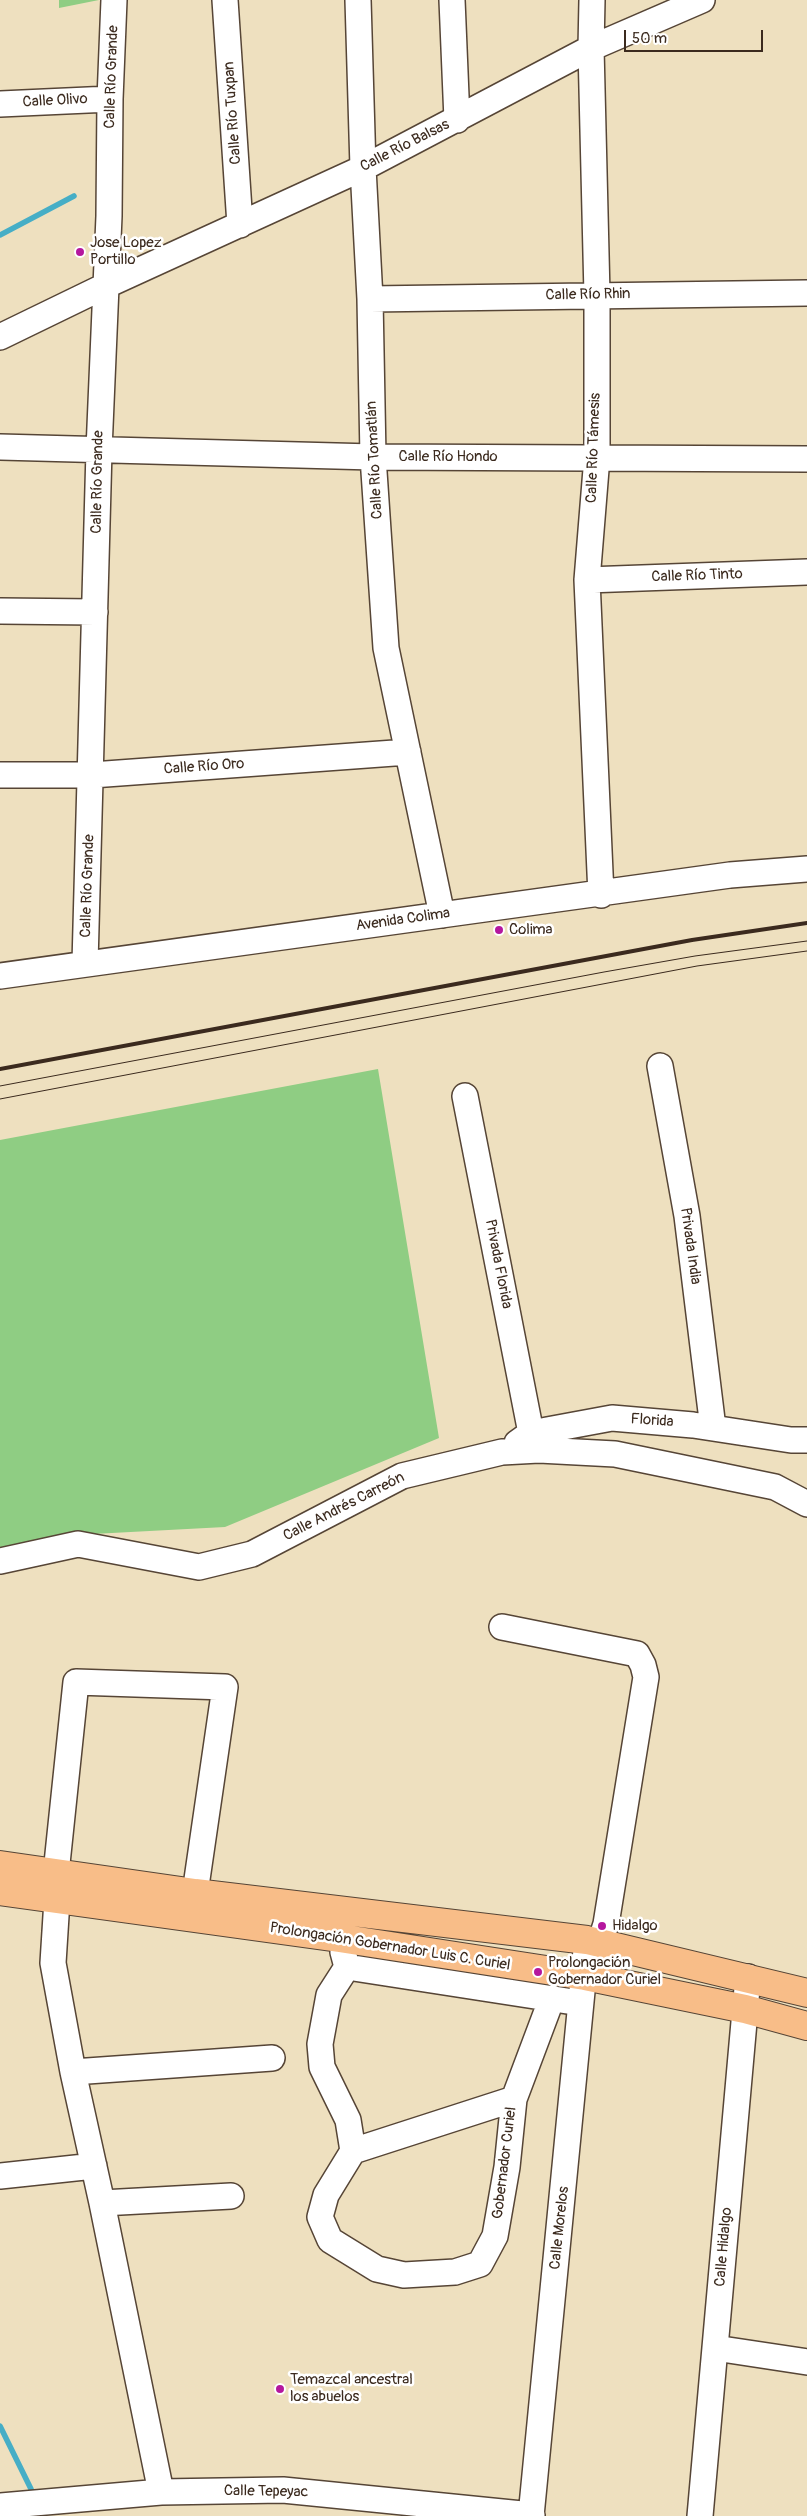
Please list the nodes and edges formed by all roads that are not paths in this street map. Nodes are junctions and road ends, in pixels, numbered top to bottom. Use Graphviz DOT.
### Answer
graph roads {
  1 [pos="114,0"];
  2 [pos="225,0"];
  3 [pos="358,0"];
  4 [pos="452,0"];
  5 [pos="592,0"];
  6 [pos="702,0"];
  7 [pos="591,48"];
  8 [pos="110,98"];
  9 [pos="0,104"];
  10 [pos="457,120"];
  11 [pos="362,168"];
  12 [pos="240,225"];
  13 [pos="105,286"];
  14 [pos="807,293"];
  15 [pos="597,295"];
  16 [pos="370,299"];
  17 [pos="0,337"];
  18 [pos="0,447"];
  19 [pos="98,450"];
  20 [pos="373,457"];
  21 [pos="596,457"];
  22 [pos="807,458"];
  23 [pos="807,572"];
  24 [pos="587,580"];
  25 [pos="0,611"];
  26 [pos="95,612"];
  27 [pos="408,752"];
  28 [pos="0,775"];
  29 [pos="92,775"];
  30 [pos="807,869"];
  31 [pos="601,895"];
  32 [pos="442,915"];
  33 [pos="85,963"];
  34 [pos="0,976"];
  35 [pos="660,1066"];
  36 [pos="465,1096"];
  37 [pos="713,1428"];
  38 [pos="531,1433"];
  39 [pos="807,1440"];
  40 [pos="502,1452"];
  41 [pos="807,1504"];
  42 [pos="0,1561"];
  43 [pos="502,1627"];
  44 [pos="0,1865"];
  45 [pos="56,1887"];
  46 [pos="0,1891"];
  47 [pos="195,1894"];
  48 [pos="339,1938"];
  49 [pos="594,1942"];
  50 [pos="347,1967"];
  51 [pos="585,1976"];
  52 [pos="748,1977"];
  53 [pos="807,1993"];
  54 [pos="552,1998"];
  55 [pos="582,2004"];
  56 [pos="745,2009"];
  57 [pos="807,2026"];
  58 [pos="272,2058"];
  59 [pos="73,2072"];
  60 [pos="514,2099"];
  61 [pos="354,2151"];
  62 [pos="94,2166"];
  63 [pos="0,2176"];
  64 [pos="231,2196"];
  65 [pos="102,2203"];
  66 [pos="715,2348"];
  67 [pos="807,2362"];
  68 [pos="161,2492"];
  69 [pos="0,2506"];
  70 [pos="532,2515"];
  71 [pos="700,2516"];
  1 -- 8 [label="street, Calle Río Grande"];
  2 -- 12 [label="street, Calle Río Tuxpan"];
  3 -- 11 [label="street, Calle Río Tomatlán"];
  4 -- 10 [label="street"];
  5 -- 7 [label="street, Calle Río Támesis"];
  6 -- 7 [label="street, Calle Río Balsas"];
  7 -- 10 [label="street, Calle Río Balsas"];
  7 -- 15 [label="street, Calle Río Támesis"];
  8 -- 9 [label="street, Calle Olivo"];
  8 -- 13 [label="street, Calle Río Grande"];
  10 -- 11 [label="street, Calle Río Balsas"];
  11 -- 12 [label="street, Calle Río Balsas"];
  11 -- 16 [label="street, Calle Río Tomatlán"];
  12 -- 13 [label="street, Calle Río Balsas"];
  13 -- 17 [label="street, Calle Río Balsas"];
  13 -- 19 [label="street, Calle Río Grande"];
  14 -- 15 [label="street, Calle Río Rhin"];
  15 -- 16 [label="street, Calle Río Rhin"];
  15 -- 21 [label="street, Calle Río Támesis"];
  16 -- 20 [label="street, Calle Río Tomatlán"];
  18 -- 19 [label="street, Calle Río Hondo"];
  19 -- 20 [label="street, Calle Río Hondo"];
  19 -- 26 [label="street, Calle Río Grande"];
  20 -- 21 [label="street, Calle Río Hondo"];
  20 -- 27 [label="street, Calle Río Tomatlán"];
  21 -- 22 [label="street, Calle Río Hondo"];
  21 -- 24 [label="street, Calle Río Támesis"];
  23 -- 24 [label="street, Calle Río Tinto"];
  24 -- 31 [label="street, Calle Río Támesis"];
  25 -- 26 [label="street"];
  26 -- 29 [label="street, Calle Río Grande"];
  27 -- 29 [label="street, Calle Río Oro"];
  27 -- 32 [label="street, Calle Río Tomatlán"];
  28 -- 29 [label="street, Calle Río Oro"];
  29 -- 33 [label="street, Calle Río Grande"];
  30 -- 31 [label="street, Avenida Colima"];
  31 -- 32 [label="street, Avenida Colima"];
  32 -- 33 [label="street, Avenida Colima"];
  33 -- 34 [label="street, Avenida Colima"];
  35 -- 37 [label="street, Privada India"];
  36 -- 38 [label="street, Privada Florida"];
  37 -- 38 [label="street, Florida"];
  37 -- 39 [label="street, Florida"];
  38 -- 40 [label="street, Florida"];
  40 -- 41 [label="street, Calle Andrés Carreón"];
  40 -- 42 [label="street, Calle Andrés Carreón"];
  43 -- 49 [label="street, Calle Morelos"];
  44 -- 45 [label="main road, Prolongación Gobernador Luis C. Curiel"];
  45 -- 46 [label="main road, Prolongación Gobernador Luis C. Curiel"];
  45 -- 47 [label="main road, Prolongación Gobernador Luis C. Curiel"];
  45 -- 47 [label="street"];
  45 -- 48 [label="main road, Prolongación Gobernador Luis C. Curiel"];
  45 -- 59 [label="street"];
  47 -- 49 [label="main road, Prolongación Gobernador Luis C. Curiel"];
  48 -- 50 [label="street"];
  48 -- 51 [label="main road, Prolongación Gobernador Luis C. Curiel"];
  49 -- 51 [label="street, Calle Morelos"];
  49 -- 52 [label="main road, Prolongación Gobernador Luis C. Curiel"];
  50 -- 54 [label="street"];
  50 -- 61 [label="street"];
  51 -- 55 [label="street, Calle Morelos"];
  51 -- 56 [label="main road, Prolongación Gobernador Luis C. Curiel"];
  52 -- 53 [label="main road, Prolongación Gobernador Luis C. Curiel"];
  52 -- 56 [label="street, Calle Hidalgo"];
  54 -- 55 [label="street"];
  54 -- 60 [label="street, Gobernador Curiel"];
  55 -- 70 [label="street, Calle Morelos"];
  56 -- 57 [label="main road, Prolongación Gobernador Luis C. Curiel"];
  56 -- 66 [label="street, Calle Hidalgo"];
  58 -- 59 [label="street"];
  59 -- 62 [label="street"];
  60 -- 61 [label="street, Gobernador Curiel"];
  60 -- 61 [label="street, Gobernador Curiel"];
  62 -- 63 [label="street"];
  62 -- 65 [label="street"];
  64 -- 65 [label="street"];
  65 -- 68 [label="street"];
  66 -- 67 [label="street"];
  66 -- 71 [label="street, Calle Hidalgo"];
  68 -- 69 [label="street, Calle Tepeyac"];
  68 -- 70 [label="street, Calle Tepeyac"];
}
